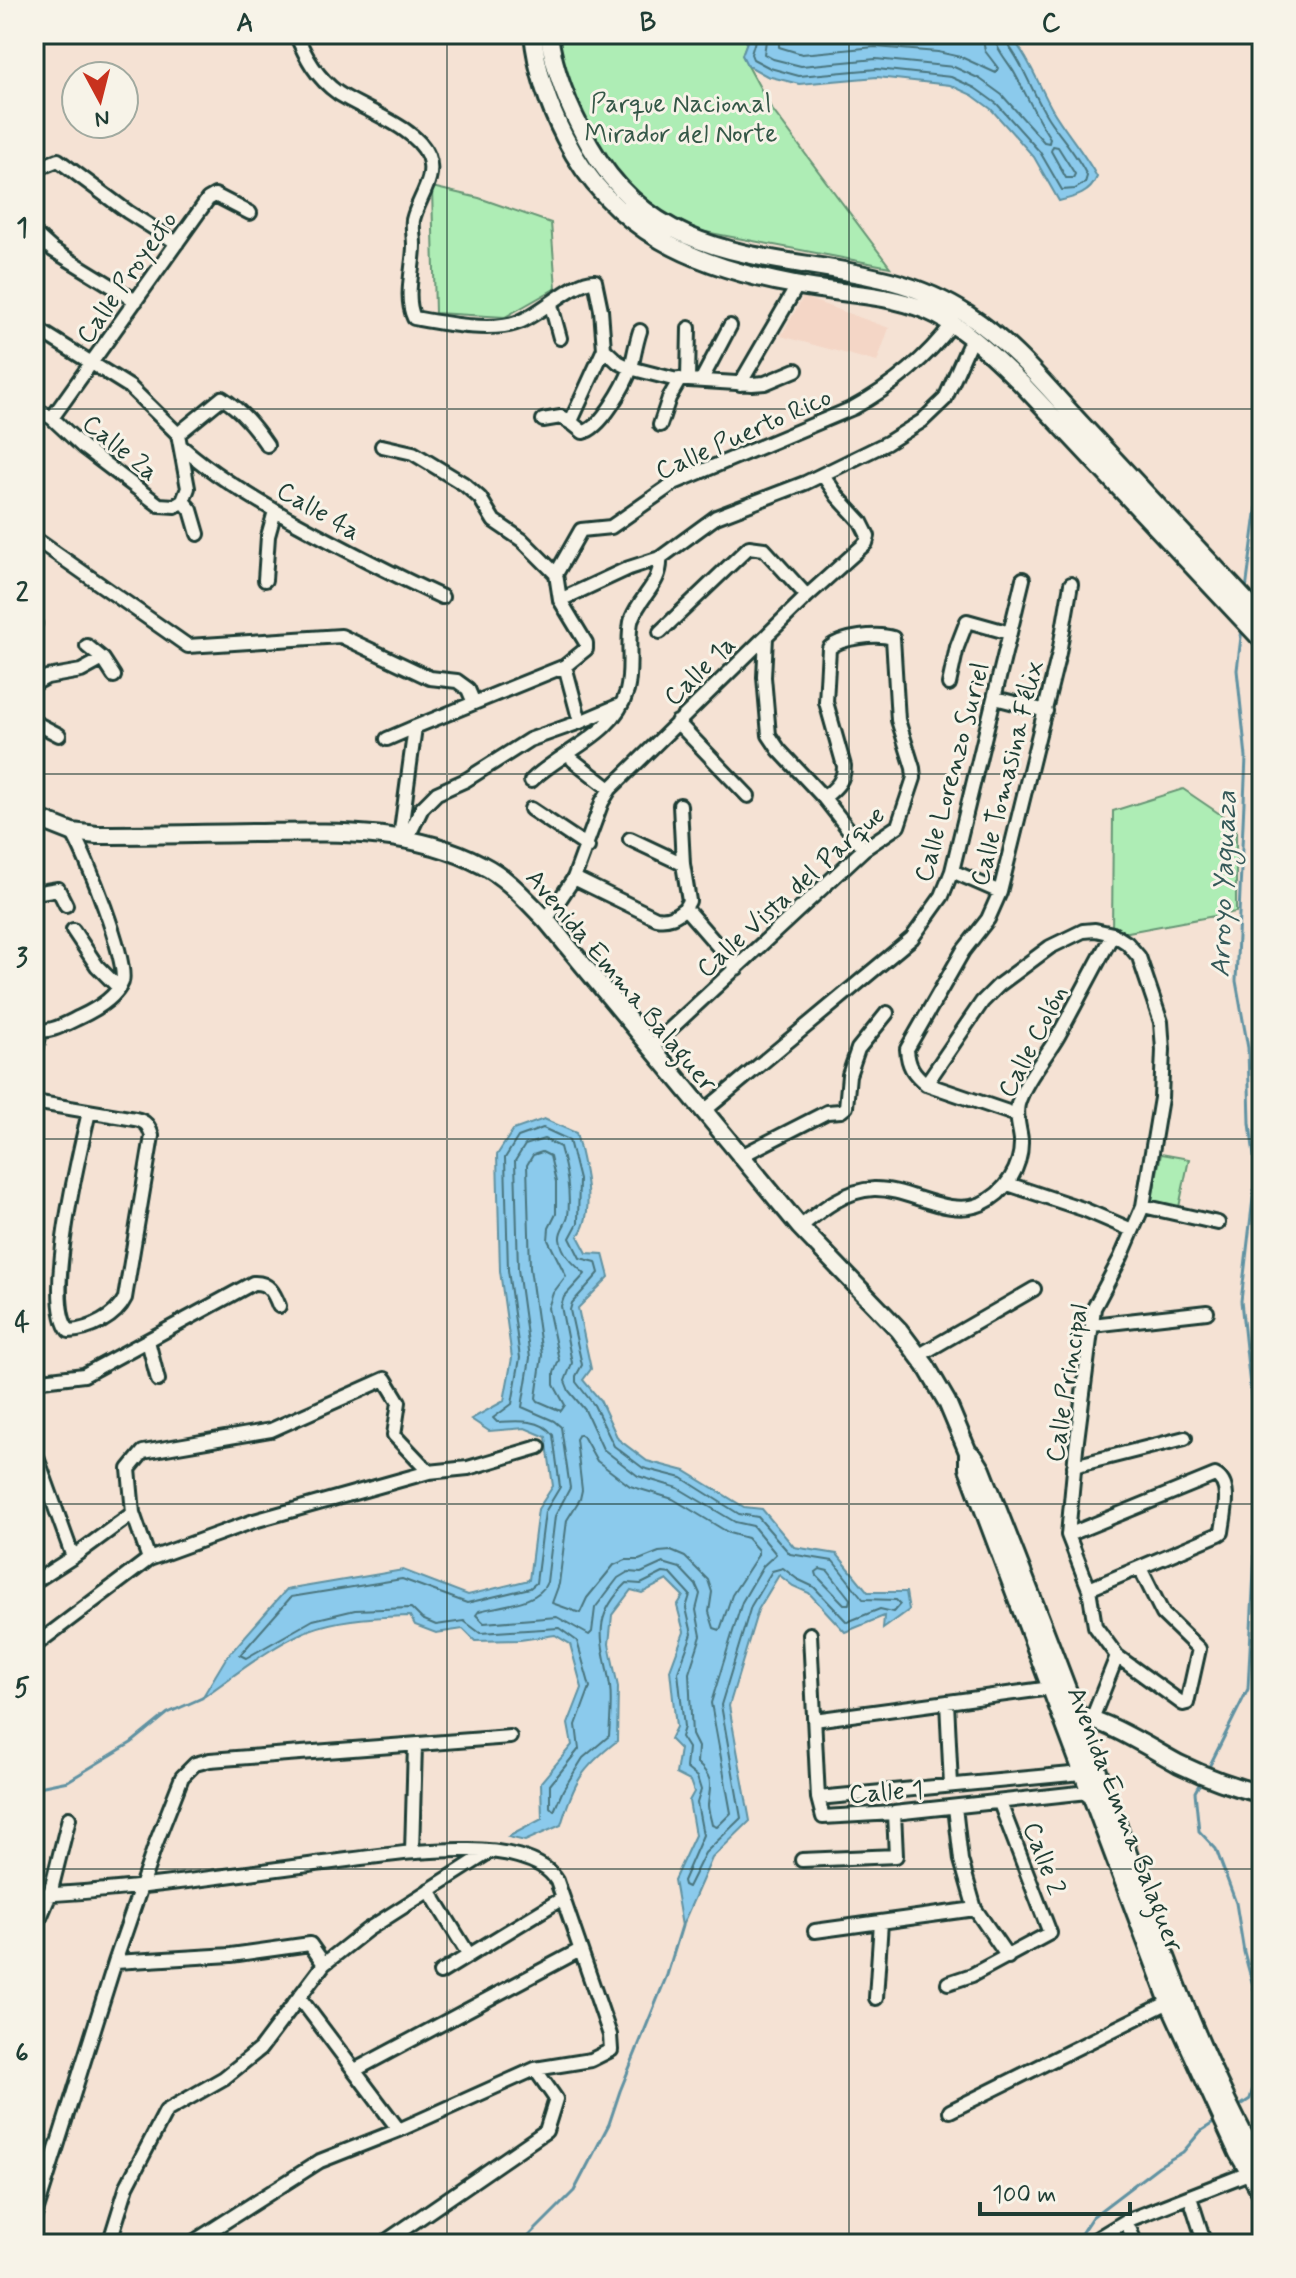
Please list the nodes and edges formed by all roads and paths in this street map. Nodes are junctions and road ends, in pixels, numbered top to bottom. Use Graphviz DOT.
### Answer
graph roads {
  1 [pos="296,34"];
  2 [pos="533,34"];
  3 [pos="549,34"];
  4 [pos="34,170"];
  5 [pos="250,213"];
  6 [pos="34,233"];
  7 [pos="177,243"];
  8 [pos="797,286"];
  9 [pos="136,301"];
  10 [pos="551,305"];
  11 [pos="730,326"];
  12 [pos="34,327"];
  13 [pos="689,328"];
  14 [pos="948,329"];
  15 [pos="640,331"];
  16 [pos="560,338"];
  17 [pos="970,344"];
  18 [pos="604,349"];
  19 [pos="92,362"];
  20 [pos="630,368"];
  21 [pos="796,370"];
  22 [pos="684,379"];
  23 [pos="702,379"];
  24 [pos="740,384"];
  25 [pos="34,408"];
  26 [pos="52,418"];
  27 [pos="543,420"];
  28 [pos="573,424"];
  29 [pos="660,425"];
  30 [pos="178,434"];
  31 [pos="267,445"];
  32 [pos="382,446"];
  33 [pos="182,447"];
  34 [pos="823,475"];
  35 [pos="183,501"];
  36 [pos="275,511"];
  37 [pos="1170,530"];
  38 [pos="198,534"];
  39 [pos="34,538"];
  40 [pos="660,558"];
  41 [pos="556,574"];
  42 [pos="1023,579"];
  43 [pos="265,580"];
  44 [pos="1071,584"];
  45 [pos="807,596"];
  46 [pos="442,597"];
  47 [pos="560,600"];
  48 [pos="1262,618"];
  49 [pos="660,632"];
  50 [pos="1010,633"];
  51 [pos="766,637"];
  52 [pos="1262,640"];
  53 [pos="87,646"];
  54 [pos="103,659"];
  55 [pos="565,666"];
  56 [pos="114,676"];
  57 [pos="34,684"];
  58 [pos="949,684"];
  59 [pos="995,698"];
  60 [pos="474,703"];
  61 [pos="623,704"];
  62 [pos="1046,711"];
  63 [pos="34,722"];
  64 [pos="580,722"];
  65 [pos="677,722"];
  66 [pos="415,727"];
  67 [pos="59,735"];
  68 [pos="387,739"];
  69 [pos="573,760"];
  70 [pos="531,781"];
  71 [pos="610,789"];
  72 [pos="748,796"];
  73 [pos="824,798"];
  74 [pos="680,805"];
  75 [pos="531,809"];
  76 [pos="34,817"];
  77 [pos="72,832"];
  78 [pos="404,839"];
  79 [pos="630,839"];
  80 [pos="588,847"];
  81 [pos="864,849"];
  82 [pos="683,864"];
  83 [pos="952,871"];
  84 [pos="574,878"];
  85 [pos="1000,892"];
  86 [pos="34,893"];
  87 [pos="66,905"];
  88 [pos="685,908"];
  89 [pos="546,920"];
  90 [pos="73,930"];
  91 [pos="1113,934"];
  92 [pos="737,968"];
  93 [pos="119,988"];
  94 [pos="887,1013"];
  95 [pos="37,1031"];
  96 [pos="651,1047"];
  97 [pos="34,1059"];
  98 [pos="926,1084"];
  99 [pos="34,1102"];
  100 [pos="89,1112"];
  101 [pos="703,1112"];
  102 [pos="1017,1115"];
  103 [pos="739,1157"];
  104 [pos="1008,1184"];
  105 [pos="1143,1206"];
  106 [pos="1218,1223"];
  107 [pos="800,1227"];
  108 [pos="1132,1230"];
  109 [pos="1034,1289"];
  110 [pos="279,1306"];
  111 [pos="1207,1312"];
  112 [pos="1092,1325"];
  113 [pos="148,1341"];
  114 [pos="918,1356"];
  115 [pos="158,1380"];
  116 [pos="34,1381"];
  117 [pos="1185,1438"];
  118 [pos="539,1447"];
  119 [pos="34,1449"];
  120 [pos="968,1452"];
  121 [pos="1074,1466"];
  122 [pos="429,1472"];
  123 [pos="133,1513"];
  124 [pos="1068,1535"];
  125 [pos="73,1557"];
  126 [pos="149,1559"];
  127 [pos="1140,1568"];
  128 [pos="34,1582"];
  129 [pos="1089,1589"];
  130 [pos="810,1634"];
  131 [pos="34,1646"];
  132 [pos="1117,1656"];
  133 [pos="1051,1688"];
  134 [pos="947,1702"];
  135 [pos="1077,1716"];
  136 [pos="814,1720"];
  137 [pos="510,1737"];
  138 [pos="415,1745"];
  139 [pos="1082,1773"];
  140 [pos="951,1785"];
  141 [pos="1088,1792"];
  142 [pos="1262,1794"];
  143 [pos="818,1798"];
  144 [pos="1000,1803"];
  145 [pos="955,1807"];
  146 [pos="894,1813"];
  147 [pos="69,1818"];
  148 [pos="490,1851"];
  149 [pos="412,1852"];
  150 [pos="802,1860"];
  151 [pos="140,1886"];
  152 [pos="429,1890"];
  153 [pos="50,1894"];
  154 [pos="34,1895"];
  155 [pos="563,1898"];
  156 [pos="975,1909"];
  157 [pos="881,1922"];
  158 [pos="815,1931"];
  159 [pos="34,1932"];
  160 [pos="1154,1946"];
  161 [pos="580,1950"];
  162 [pos="469,1955"];
  163 [pos="1008,1957"];
  164 [pos="115,1962"];
  165 [pos="324,1964"];
  166 [pos="440,1973"];
  167 [pos="948,1983"];
  168 [pos="299,1997"];
  169 [pos="876,1998"];
  170 [pos="1169,2002"];
  171 [pos="535,2069"];
  172 [pos="355,2070"];
  173 [pos="1205,2070"];
  174 [pos="950,2111"];
  175 [pos="399,2130"];
  176 [pos="1256,2170"];
  177 [pos="1262,2194"];
  178 [pos="1190,2197"];
  179 [pos="34,2219"];
  180 [pos="1126,2221"];
  181 [pos="109,2244"];
  182 [pos="190,2244"];
  183 [pos="382,2244"];
  184 [pos="1088,2244"];
  185 [pos="1136,2244"];
  186 [pos="1205,2244"];
  1 -- 10 [label="street"];
  2 -- 8 [label="street"];
  3 -- 37 [label="street"];
  4 -- 7 [label="street"];
  5 -- 7 [label="street, Calle Proyecto"];
  6 -- 9 [label="street"];
  7 -- 9 [label="street, Calle Proyecto"];
  8 -- 14 [label="street"];
  8 -- 24 [label="street"];
  9 -- 19 [label="street, Calle Proyecto"];
  10 -- 16 [label="street"];
  10 -- 18 [label="street"];
  11 -- 23 [label="street"];
  12 -- 19 [label="street"];
  13 -- 22 [label="street"];
  14 -- 17 [label="street"];
  14 -- 41 [label="street, Calle Puerto Rico"];
  15 -- 20 [label="street"];
  17 -- 34 [label="street"];
  17 -- 37 [label="street"];
  18 -- 20 [label="street"];
  18 -- 28 [label="street"];
  19 -- 26 [label="street, Calle Proyecto"];
  19 -- 30 [label="street"];
  20 -- 22 [label="street"];
  20 -- 28 [label="street"];
  21 -- 24 [label="street"];
  22 -- 23 [label="street"];
  22 -- 29 [label="street"];
  23 -- 24 [label="street"];
  25 -- 26 [label="street, Calle 2a"];
  26 -- 35 [label="street, Calle 2a"];
  27 -- 28 [label="street"];
  30 -- 31 [label="street"];
  30 -- 33 [label="street"];
  32 -- 41 [label="street"];
  33 -- 35 [label="street"];
  33 -- 36 [label="street, Calle 4a"];
  34 -- 40 [label="street"];
  34 -- 45 [label="street, Calle 1a"];
  35 -- 38 [label="street"];
  36 -- 43 [label="street"];
  36 -- 46 [label="street, Calle 4a"];
  37 -- 48 [label="street"];
  37 -- 52 [label="street"];
  39 -- 60 [label="street"];
  40 -- 47 [label="street"];
  40 -- 61 [label="street"];
  41 -- 47 [label="street"];
  42 -- 50 [label="street, Calle Lorenzo Suriel"];
  44 -- 62 [label="street, Calle Tomasina Félix"];
  45 -- 49 [label="street"];
  45 -- 51 [label="street, Calle 1a"];
  47 -- 55 [label="street"];
  50 -- 58 [label="street"];
  50 -- 59 [label="street, Calle Lorenzo Suriel"];
  51 -- 65 [label="street, Calle 1a"];
  51 -- 73 [label="street"];
  53 -- 54 [label="street"];
  54 -- 56 [label="street"];
  54 -- 57 [label="street"];
  55 -- 60 [label="street"];
  55 -- 64 [label="street"];
  59 -- 62 [label="street"];
  59 -- 83 [label="street, Calle Lorenzo Suriel"];
  60 -- 66 [label="street"];
  61 -- 64 [label="street"];
  61 -- 70 [label="street"];
  62 -- 85 [label="street, Calle Tomasina Félix"];
  63 -- 67 [label="street"];
  64 -- 78 [label="street"];
  65 -- 71 [label="street, Calle 1a"];
  65 -- 72 [label="street"];
  66 -- 68 [label="street"];
  66 -- 78 [label="street"];
  69 -- 71 [label="street"];
  71 -- 80 [label="street, Calle 1a"];
  73 -- 81 [label="street"];
  73 -- 81 [label="street, Calle Vista del Parque"];
  74 -- 82 [label="street"];
  75 -- 80 [label="street"];
  76 -- 77 [label="street, Avenida Emma Balaguer"];
  77 -- 78 [label="street, Avenida Emma Balaguer"];
  77 -- 93 [label="street"];
  78 -- 89 [label="street, Avenida Emma Balaguer"];
  79 -- 82 [label="street"];
  80 -- 84 [label="street, Calle 1a"];
  81 -- 92 [label="street, Calle Vista del Parque"];
  82 -- 88 [label="street"];
  83 -- 85 [label="street"];
  83 -- 101 [label="street, Calle Lorenzo Suriel"];
  84 -- 88 [label="street"];
  84 -- 89 [label="street, Calle 1a"];
  85 -- 98 [label="street, Calle Tomasina Félix"];
  86 -- 87 [label="street"];
  88 -- 92 [label="street"];
  89 -- 96 [label="street, Avenida Emma Balaguer"];
  90 -- 93 [label="street"];
  91 -- 98 [label="street"];
  91 -- 102 [label="street, Calle Colón"];
  91 -- 105 [label="street, Calle Principal"];
  92 -- 96 [label="street, Calle Vista del Parque"];
  93 -- 95 [label="street"];
  94 -- 103 [label="street"];
  95 -- 97 [label="street"];
  96 -- 101 [label="street, Avenida Emma Balaguer"];
  98 -- 102 [label="street"];
  99 -- 100 [label="street"];
  100 -- 100 [label="street"];
  101 -- 103 [label="street, Avenida Emma Balaguer"];
  102 -- 104 [label="street, Calle Colón"];
  103 -- 107 [label="street, Avenida Emma Balaguer"];
  104 -- 107 [label="street"];
  104 -- 108 [label="street"];
  105 -- 106 [label="street"];
  105 -- 108 [label="street, Calle Principal"];
  107 -- 114 [label="street, Avenida Emma Balaguer"];
  108 -- 112 [label="street, Calle Principal"];
  109 -- 114 [label="street"];
  110 -- 113 [label="street"];
  111 -- 112 [label="street"];
  112 -- 121 [label="street, Calle Principal"];
  113 -- 115 [label="street"];
  113 -- 116 [label="street"];
  114 -- 120 [label="street, Avenida Emma Balaguer"];
  117 -- 121 [label="street"];
  118 -- 122 [label="street"];
  119 -- 125 [label="street"];
  120 -- 133 [label="street, Avenida Emma Balaguer"];
  120 -- 135 [label="street, Avenida Emma Balaguer"];
  121 -- 124 [label="street, Calle Principal"];
  122 -- 123 [label="street"];
  122 -- 126 [label="street"];
  123 -- 125 [label="street"];
  123 -- 126 [label="street"];
  124 -- 127 [label="street"];
  124 -- 129 [label="street, Calle Principal"];
  125 -- 128 [label="street"];
  126 -- 131 [label="street"];
  127 -- 129 [label="street"];
  127 -- 132 [label="street, Calle Principal"];
  129 -- 132 [label="street, Calle Principal"];
  130 -- 136 [label="street, Calle 1"];
  132 -- 135 [label="street"];
  133 -- 134 [label="street"];
  133 -- 135 [label="street, Avenida Emma Balaguer"];
  134 -- 136 [label="street"];
  134 -- 140 [label="street"];
  135 -- 139 [label="street, Avenida Emma Balaguer"];
  135 -- 142 [label="street"];
  135 -- 160 [label="street, Avenida Emma Balaguer"];
  136 -- 143 [label="street, Calle 1"];
  137 -- 138 [label="street"];
  138 -- 149 [label="street"];
  138 -- 151 [label="street"];
  139 -- 140 [label="street"];
  139 -- 141 [label="street, Avenida Emma Balaguer"];
  140 -- 143 [label="street"];
  141 -- 144 [label="street, Calle 1"];
  141 -- 160 [label="street, Avenida Emma Balaguer"];
  143 -- 146 [label="street, Calle 1"];
  144 -- 145 [label="street, Calle 1"];
  144 -- 163 [label="street, Calle 2"];
  145 -- 146 [label="street, Calle 1"];
  145 -- 156 [label="street"];
  146 -- 150 [label="street"];
  147 -- 153 [label="street"];
  148 -- 149 [label="street"];
  148 -- 152 [label="street"];
  148 -- 155 [label="street"];
  149 -- 151 [label="street"];
  151 -- 153 [label="street"];
  151 -- 164 [label="street"];
  152 -- 162 [label="street"];
  152 -- 165 [label="street"];
  153 -- 154 [label="street"];
  153 -- 159 [label="street"];
  155 -- 161 [label="street"];
  155 -- 162 [label="street"];
  156 -- 157 [label="street"];
  156 -- 163 [label="street"];
  157 -- 158 [label="street"];
  157 -- 169 [label="street"];
  160 -- 170 [label="street, Avenida Emma Balaguer"];
  160 -- 173 [label="street, Avenida Emma Balaguer"];
  161 -- 171 [label="street"];
  161 -- 172 [label="street"];
  162 -- 166 [label="street"];
  163 -- 167 [label="street"];
  164 -- 165 [label="street"];
  164 -- 179 [label="street"];
  165 -- 168 [label="street"];
  168 -- 172 [label="street"];
  168 -- 181 [label="street"];
  170 -- 173 [label="street, Avenida Emma Balaguer"];
  170 -- 174 [label="street"];
  171 -- 175 [label="street"];
  171 -- 183 [label="street"];
  172 -- 175 [label="street"];
  173 -- 176 [label="street, Avenida Emma Balaguer"];
  175 -- 182 [label="street"];
  176 -- 177 [label="street, Avenida Emma Balaguer"];
  176 -- 178 [label="street"];
  178 -- 180 [label="street"];
  178 -- 186 [label="street"];
  180 -- 184 [label="street"];
  180 -- 185 [label="street"];
}
